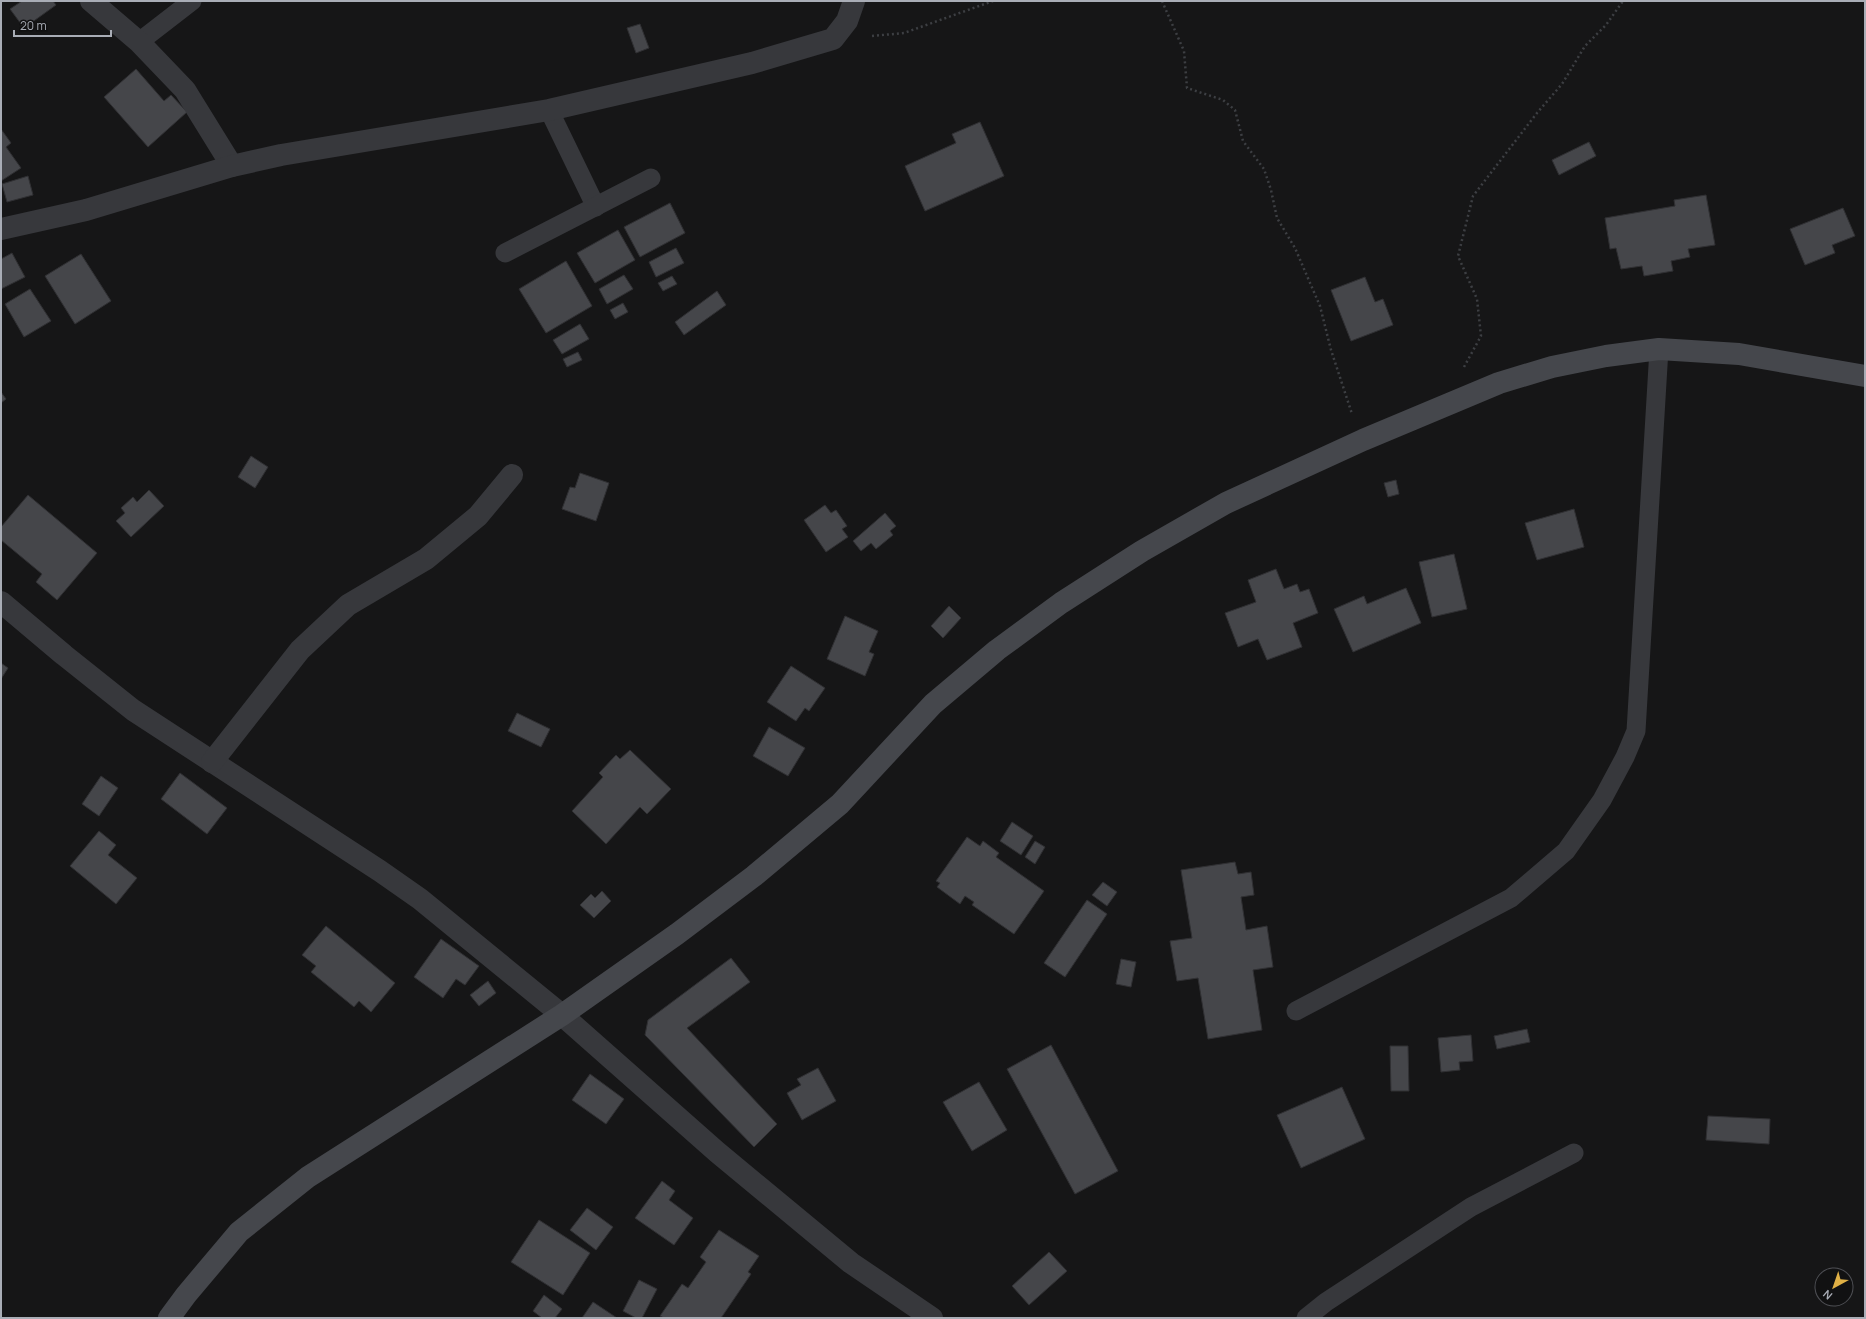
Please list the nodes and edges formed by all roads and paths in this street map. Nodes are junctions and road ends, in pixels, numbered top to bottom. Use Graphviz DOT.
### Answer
graph roads {
  1 [pos="91,1"];
  2 [pos="192,1"];
  3 [pos="854,1"];
  4 [pos="993,1"];
  5 [pos="1162,1"];
  6 [pos="1623,1"];
  7 [pos="834,39"];
  8 [pos="139,42"];
  9 [pos="549,110"];
  10 [pos="232,166"];
  11 [pos="651,178"];
  12 [pos="596,206"];
  13 [pos="1,229"];
  14 [pos="505,253"];
  15 [pos="1659,350"];
  16 [pos="1865,376"];
  17 [pos="1449,404"];
  18 [pos="1363,440"];
  19 [pos="512,475"];
  20 [pos="1,602"];
  21 [pos="212,762"];
  22 [pos="1296,1010"];
  23 [pos="562,1015"];
  24 [pos="1574,1153"];
  25 [pos="169,1318"];
  26 [pos="932,1318"];
  27 [pos="1306,1318"];
  1 -- 8 [label="street"];
  2 -- 8 [label="lane"];
  3 -- 7 [label="street"];
  4 -- 7 [label="path"];
  5 -- 18 [label="path"];
  6 -- 17 [label="path"];
  7 -- 9 [label="street"];
  8 -- 10 [label="street"];
  9 -- 10 [label="street"];
  9 -- 12 [label="lane"];
  10 -- 13 [label="street"];
  11 -- 12 [label="lane"];
  12 -- 14 [label="lane"];
  15 -- 16 [label="street"];
  15 -- 17 [label="street"];
  15 -- 22 [label="lane"];
  17 -- 18 [label="street"];
  18 -- 23 [label="street"];
  19 -- 21 [label="street"];
  20 -- 21 [label="street"];
  21 -- 23 [label="street"];
  23 -- 25 [label="street"];
  23 -- 26 [label="street"];
  24 -- 27 [label="lane"];
}
